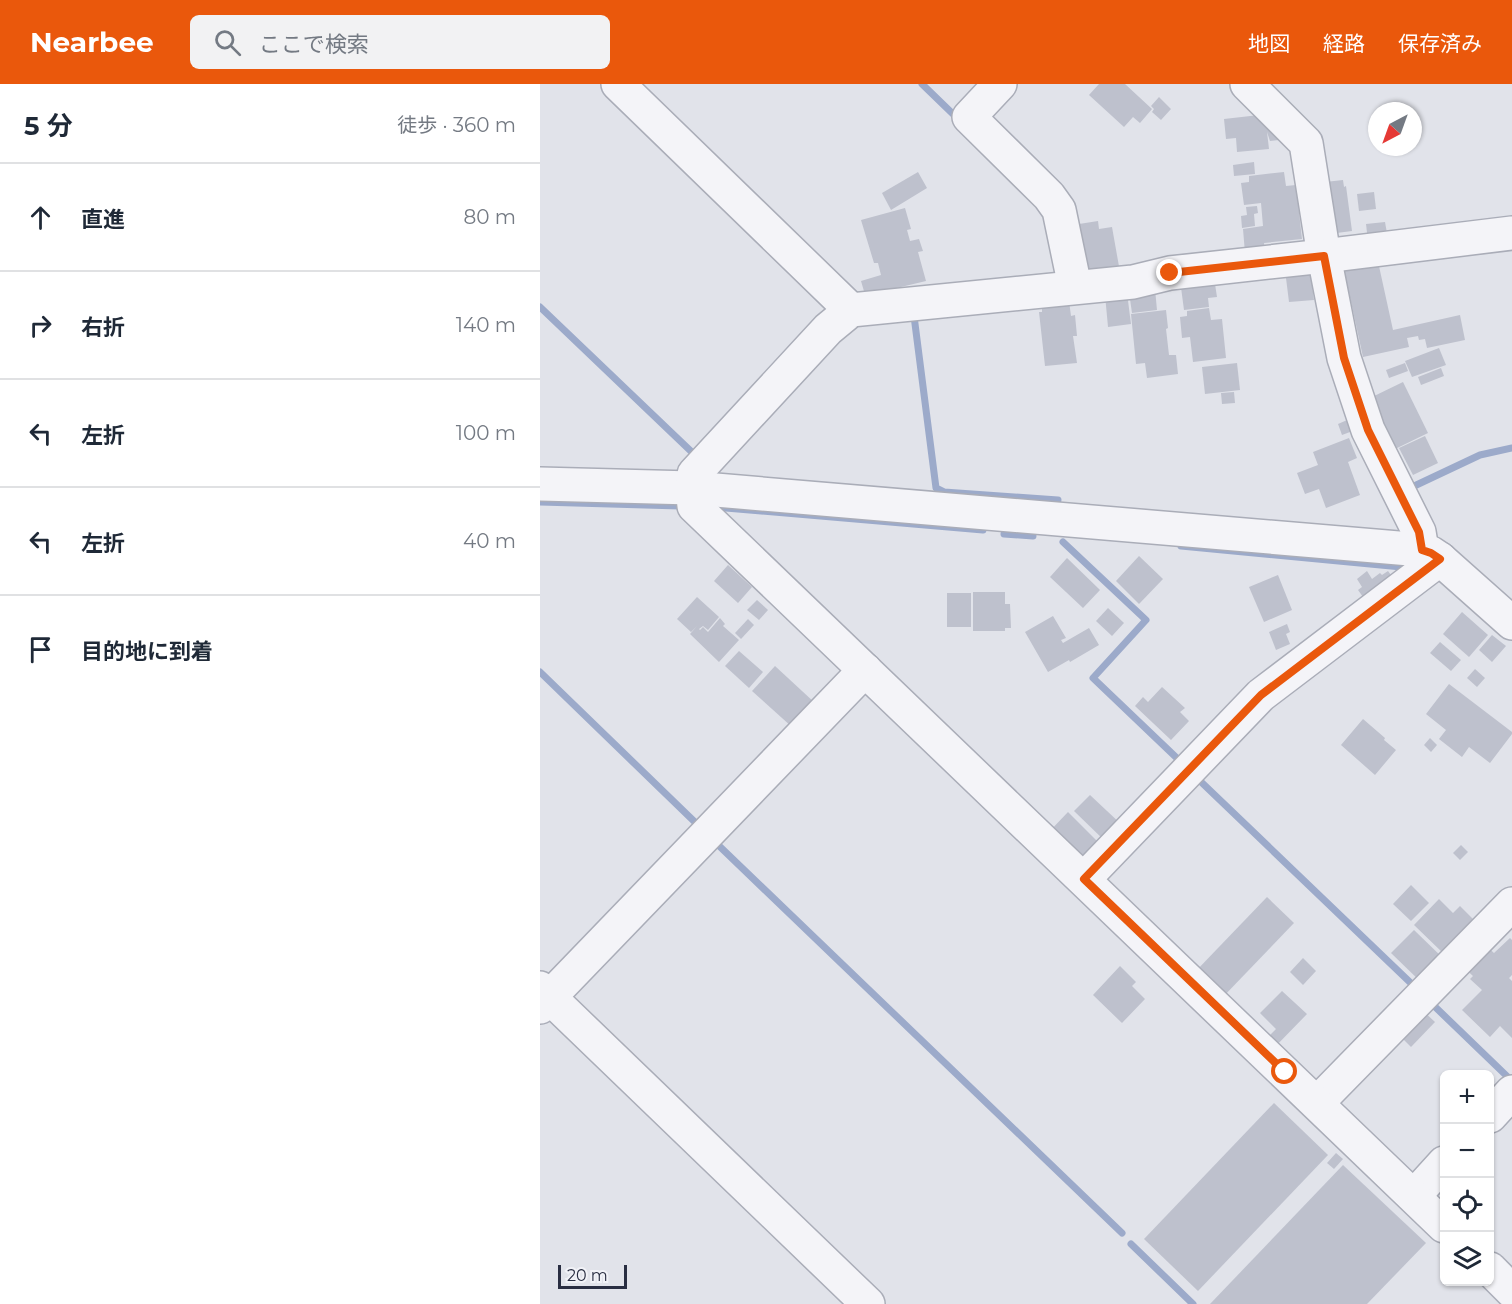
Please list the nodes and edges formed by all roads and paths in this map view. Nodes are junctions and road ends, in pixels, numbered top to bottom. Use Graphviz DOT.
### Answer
graph roads {
  1 [pos="618,84"];
  2 [pos="1000,84"];
  3 [pos="1247,84"];
  4 [pos="1512,233"];
  5 [pos="1324,256"];
  6 [pos="1075,287"];
  7 [pos="851,310"];
  8 [pos="540,484"];
  9 [pos="692,488"];
  10 [pos="1431,554"];
  11 [pos="1512,622"];
  12 [pos="865,670"];
  13 [pos="1084,879"];
  14 [pos="1512,904"];
  15 [pos="543,997"];
  16 [pos="1512,1092"];
  17 [pos="1317,1103"];
  18 [pos="1494,1112"];
  19 [pos="1440,1167"];
  20 [pos="1414,1196"];
  21 [pos="1440,1222"];
  22 [pos="1494,1273"];
  23 [pos="1512,1291"];
  24 [pos="868,1304"];
  1 -- 7 [label="street"];
  2 -- 6 [label="street"];
  3 -- 5 [label="street"];
  4 -- 5 [label="street"];
  5 -- 6 [label="street"];
  5 -- 10 [label="street"];
  6 -- 7 [label="street"];
  7 -- 9 [label="street"];
  8 -- 9 [label="street"];
  9 -- 10 [label="street"];
  9 -- 12 [label="street"];
  10 -- 11 [label="street"];
  10 -- 13 [label="street"];
  12 -- 13 [label="street"];
  12 -- 15 [label="street"];
  13 -- 17 [label="street"];
  14 -- 17 [label="street"];
  15 -- 24 [label="street"];
  16 -- 18 [label="street"];
  17 -- 20 [label="street"];
  19 -- 20 [label="street"];
  20 -- 21 [label="street"];
  22 -- 23 [label="street"];
}
